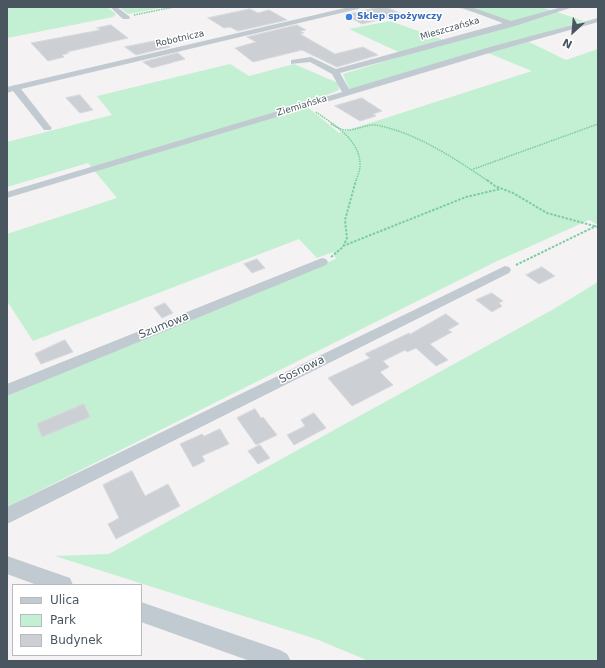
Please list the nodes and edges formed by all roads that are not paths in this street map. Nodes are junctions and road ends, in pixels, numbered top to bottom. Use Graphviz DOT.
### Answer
graph roads {
  1 [pos="113,7"];
  2 [pos="358,7"];
  3 [pos="464,7"];
  4 [pos="570,7"];
  5 [pos="346,8"];
  6 [pos="126,17"];
  7 [pos="598,20"];
  8 [pos="509,23"];
  9 [pos="539,35"];
  10 [pos="294,62"];
  11 [pos="335,72"];
  12 [pos="11,89"];
  13 [pos="346,93"];
  14 [pos="47,128"];
  15 [pos="7,195"];
  16 [pos="322,262"];
  17 [pos="505,270"];
  18 [pos="7,390"];
  19 [pos="7,516"];
  20 [pos="7,566"];
  21 [pos="60,584"];
  22 [pos="142,612"];
  23 [pos="280,661"];
  1 -- 6 [label="street"];
  2 -- 5 [label="street, Robotnicza"];
  3 -- 8 [label="street"];
  4 -- 8 [label="street, Mieszczańska"];
  5 -- 12 [label="street, Robotnicza"];
  7 -- 9 [label="street, Ziemiańska"];
  8 -- 9 [label="street"];
  8 -- 11 [label="street, Mieszczańska"];
  9 -- 13 [label="street, Ziemiańska"];
  10 -- 11 [label="street"];
  11 -- 13 [label="street"];
  12 -- 14 [label="street"];
  13 -- 15 [label="street, Ziemiańska"];
  16 -- 18 [label="street, Szumowa"];
  17 -- 19 [label="street, Sosnowa"];
  20 -- 21 [label="street"];
  22 -- 23 [label="street"];
}
